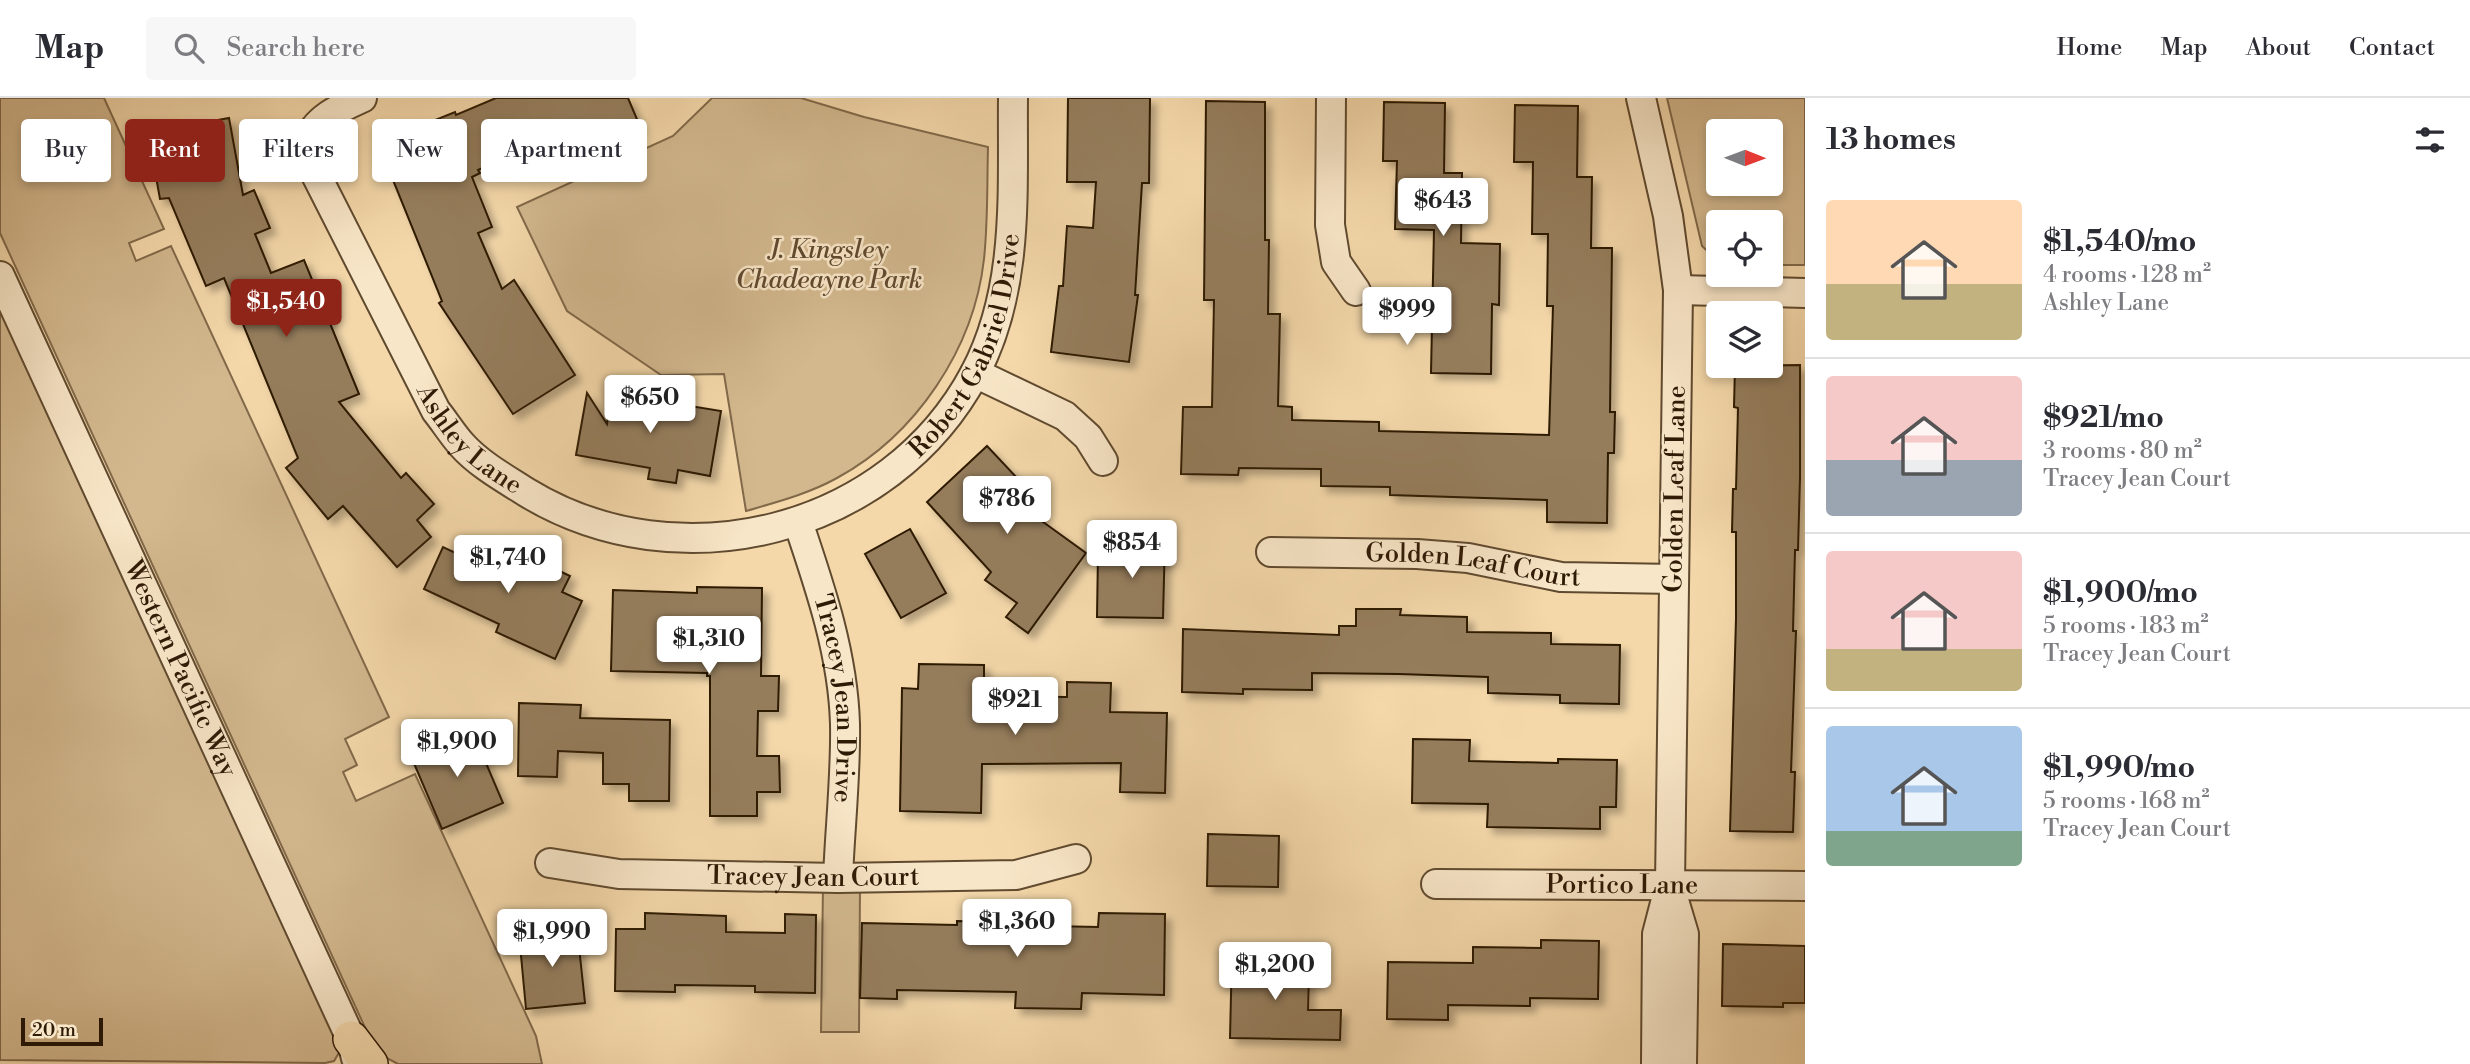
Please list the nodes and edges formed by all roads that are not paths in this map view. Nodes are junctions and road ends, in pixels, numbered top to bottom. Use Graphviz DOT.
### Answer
graph roads {
  1 [pos="362,98"];
  2 [pos="1013,98"];
  3 [pos="1331,98"];
  4 [pos="1641,98"];
  5 [pos="0,276"];
  6 [pos="1678,290"];
  7 [pos="1356,291"];
  8 [pos="1805,293"];
  9 [pos="975,373"];
  10 [pos="1103,461"];
  11 [pos="798,522"];
  12 [pos="1271,552"];
  13 [pos="1674,579"];
  14 [pos="1076,859"];
  15 [pos="550,863"];
  16 [pos="838,878"];
  17 [pos="1436,884"];
  18 [pos="1670,884"];
  19 [pos="1805,886"];
  20 [pos="359,1056"];
  21 [pos="1657,1064"];
  22 [pos="1682,1064"];
  1 -- 11 [label="street, Ashley Lane"];
  2 -- 9 [label="street, Robert Gabriel Drive"];
  3 -- 7 [label="street"];
  4 -- 6 [label="street, Golden Leaf Lane"];
  5 -- 20 [label="street, Western Pacific Way"];
  6 -- 8 [label="street"];
  6 -- 13 [label="street, Golden Leaf Lane"];
  9 -- 10 [label="street"];
  9 -- 11 [label="street, Robert Gabriel Drive"];
  11 -- 16 [label="street, Tracey Jean Drive"];
  12 -- 13 [label="street, Golden Leaf Court"];
  13 -- 18 [label="street, Golden Leaf Lane"];
  14 -- 16 [label="street, Tracey Jean Court"];
  15 -- 16 [label="street, Tracey Jean Court"];
  17 -- 18 [label="street, Portico Lane"];
  18 -- 19 [label="street, Portico Lane"];
  18 -- 21 [label="street, Golden Leaf Lane"];
  18 -- 22 [label="street, Golden Leaf Lane"];
}
